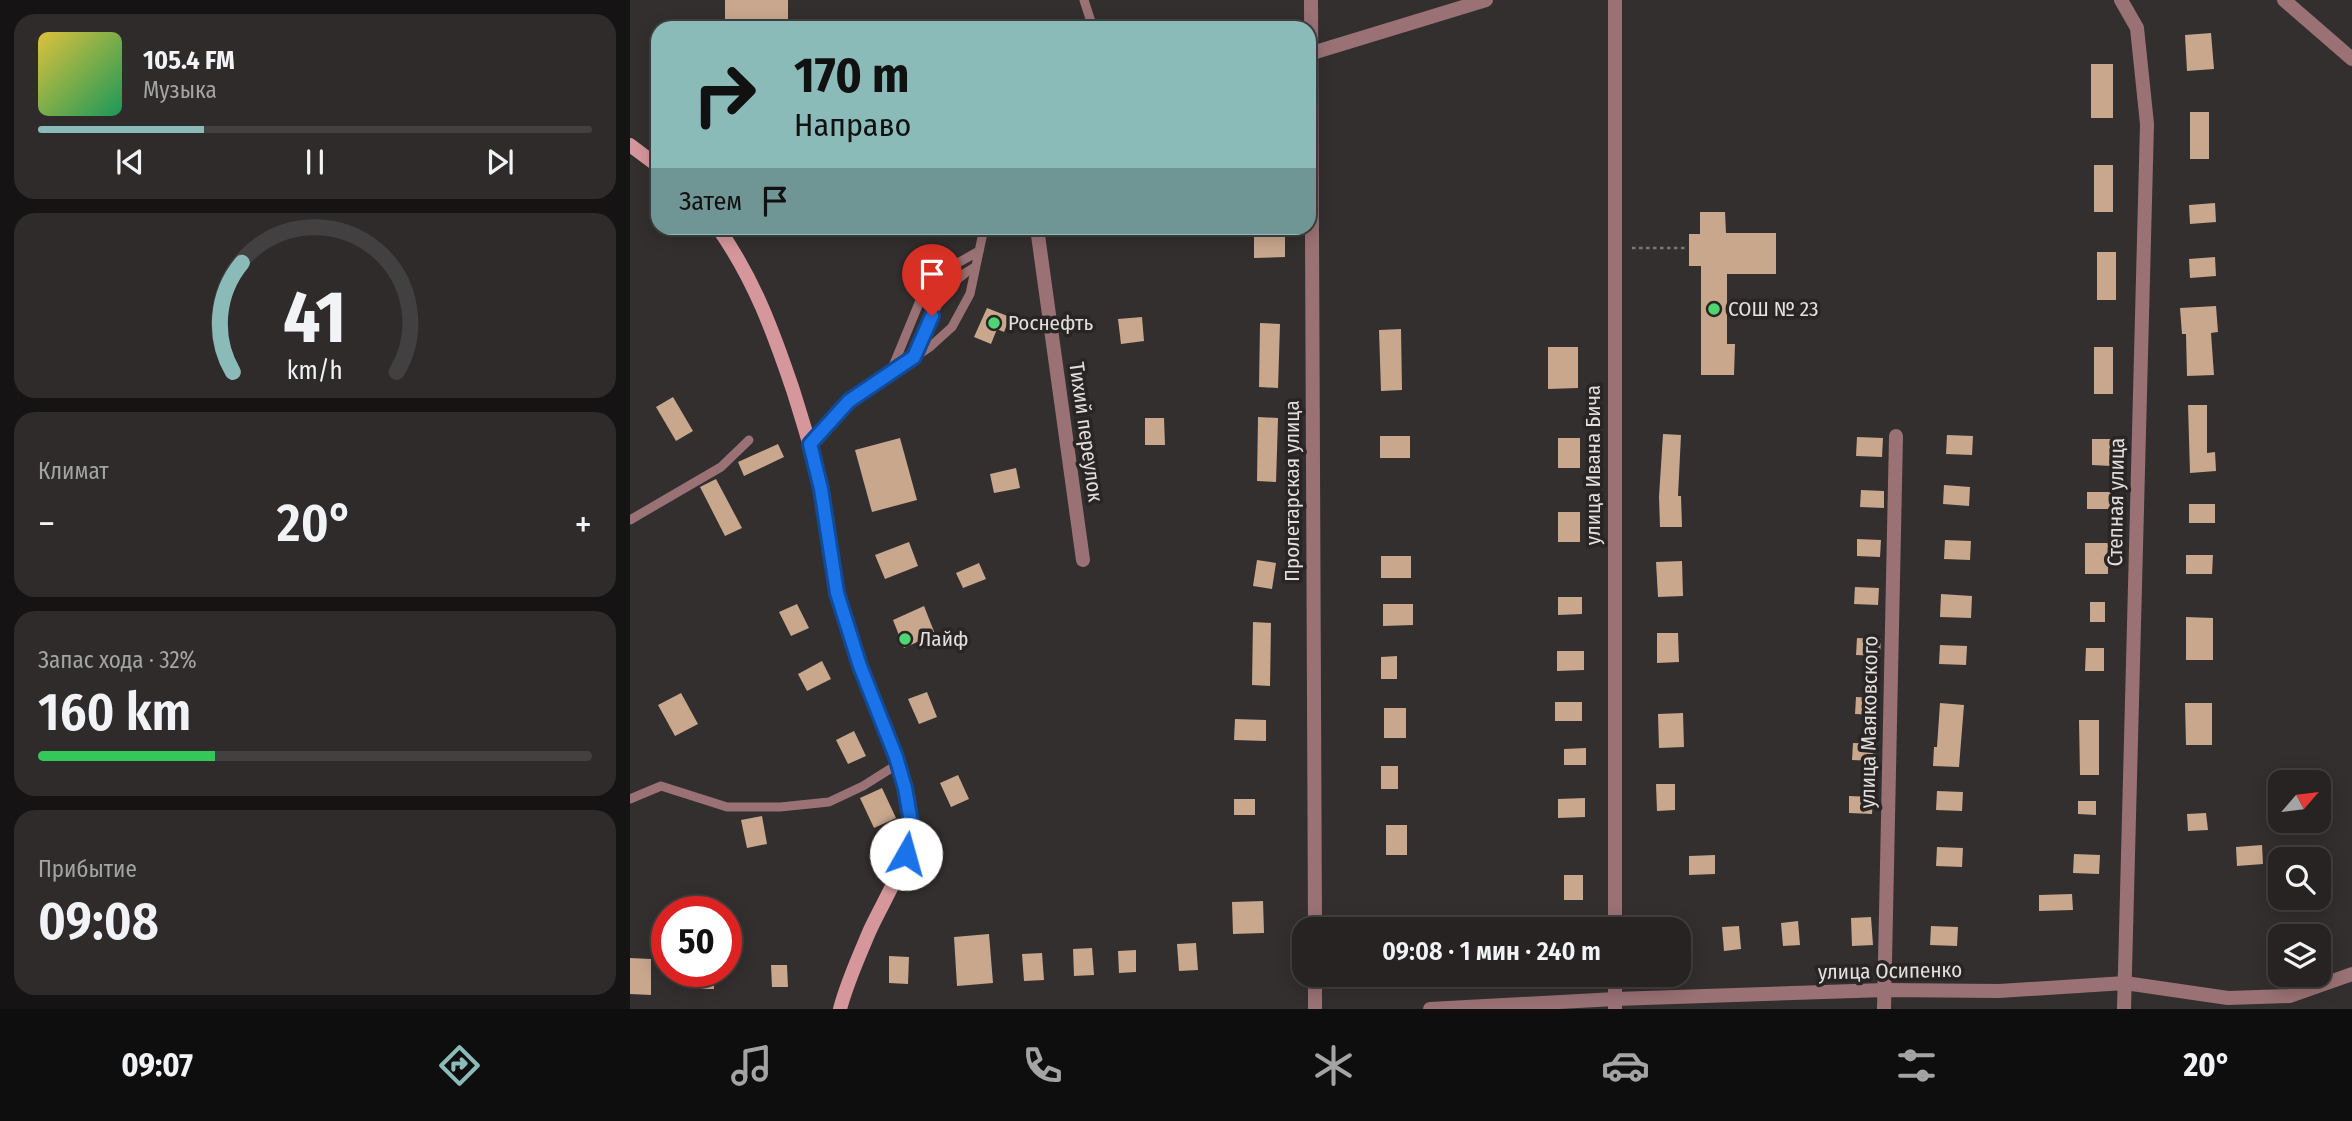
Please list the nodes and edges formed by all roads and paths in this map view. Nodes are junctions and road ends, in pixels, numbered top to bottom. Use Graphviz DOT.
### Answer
graph roads {
  1 [pos="1084,0"];
  2 [pos="1311,0"];
  3 [pos="1486,0"];
  4 [pos="1615,0"];
  5 [pos="2121,0"];
  6 [pos="2284,0"];
  7 [pos="1091,21"];
  8 [pos="1311,21"];
  9 [pos="1316,51"];
  10 [pos="2352,59"];
  11 [pos="630,145"];
  12 [pos="651,160"];
  13 [pos="723,235"];
  14 [pos="982,235"];
  15 [pos="1038,235"];
  16 [pos="1311,235"];
  17 [pos="1614,248"];
  18 [pos="1686,248"];
  19 [pos="979,251"];
  20 [pos="975,267"];
  21 [pos="914,357"];
  22 [pos="891,372"];
  23 [pos="1896,436"];
  24 [pos="749,440"];
  25 [pos="810,444"];
  26 [pos="630,520"];
  27 [pos="1083,559"];
  28 [pos="898,764"];
  29 [pos="630,799"];
  30 [pos="1315,917"];
  31 [pos="1615,917"];
  32 [pos="2349,976"];
  33 [pos="2125,983"];
  34 [pos="1315,987"];
  35 [pos="1885,990"];
  36 [pos="1615,1004"];
  37 [pos="840,1009"];
  38 [pos="1315,1009"];
  39 [pos="1430,1009"];
  40 [pos="1884,1009"];
  41 [pos="2124,1009"];
  1 -- 7 [label="lane"];
  2 -- 8 [label="street, Пролетарская улица"];
  3 -- 9 [label="street"];
  4 -- 17 [label="street, улица Ивана Бича"];
  5 -- 33 [label="street, Степная улица"];
  6 -- 10 [label="street"];
  11 -- 12 [label="main road"];
  13 -- 25 [label="main road"];
  14 -- 19 [label="lane"];
  15 -- 27 [label="street, Тихий переулок"];
  16 -- 30 [label="street, Пролетарская улица"];
  17 -- 18 [label="path"];
  17 -- 31 [label="street, улица Ивана Бича"];
  19 -- 20 [label="lane"];
  19 -- 22 [label="lane"];
  20 -- 21 [label="lane"];
  20 -- 21 [label="lane"];
  21 -- 22 [label="lane"];
  22 -- 25 [label="lane"];
  23 -- 35 [label="street, улица Маяковского"];
  24 -- 26 [label="lane"];
  25 -- 28 [label="main road"];
  28 -- 29 [label="lane"];
  28 -- 37 [label="main road"];
  32 -- 33 [label="street, улица Осипенко"];
  33 -- 35 [label="street, улица Осипенко"];
  33 -- 41 [label="street, Степная улица"];
  34 -- 38 [label="street"];
  35 -- 36 [label="street, улица Осипенко"];
  35 -- 40 [label="street, улица Маяковского"];
  36 -- 39 [label="street, улица Осипенко"];
}
